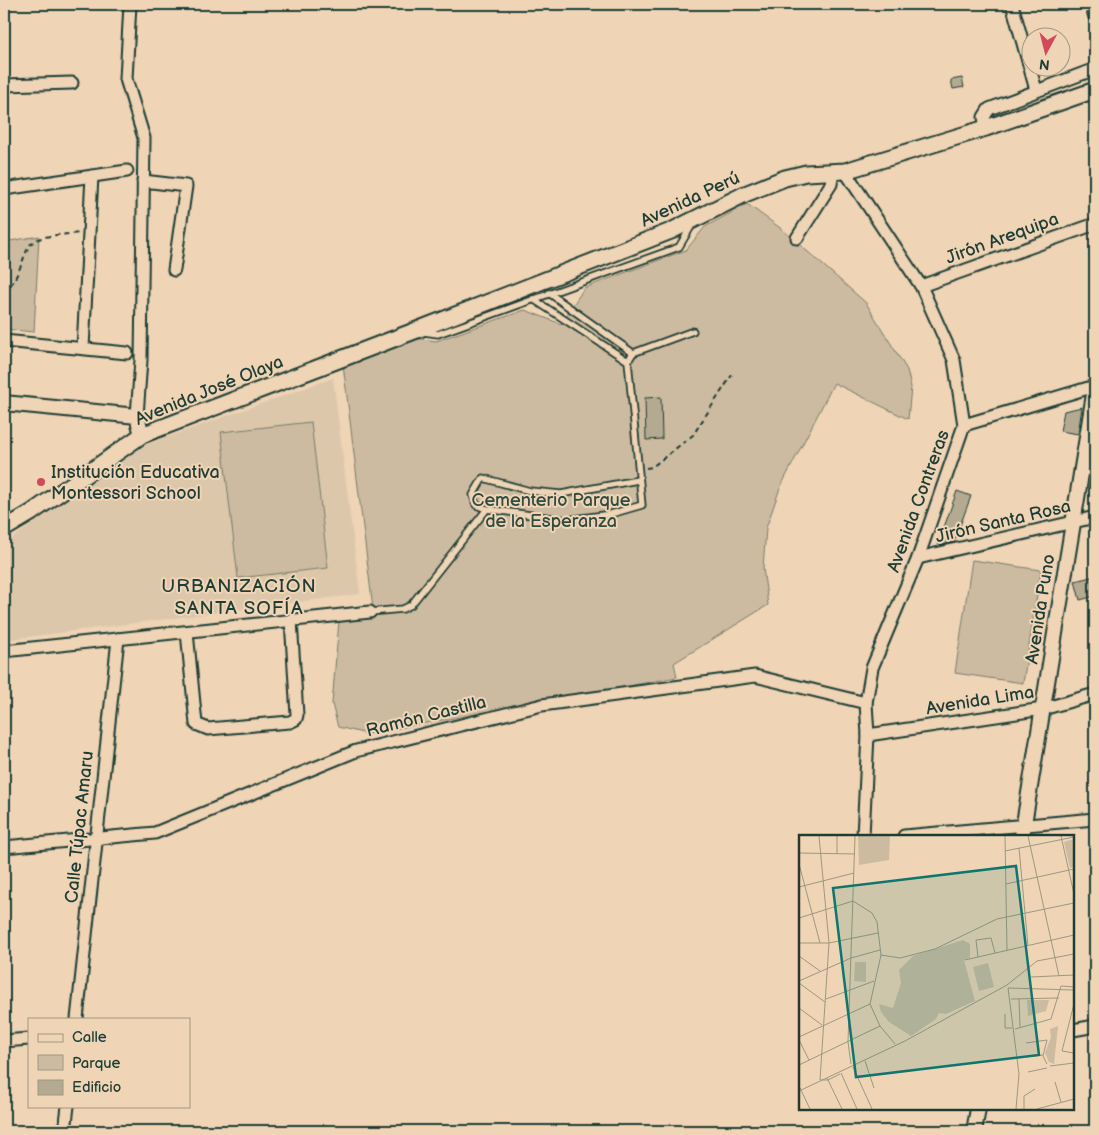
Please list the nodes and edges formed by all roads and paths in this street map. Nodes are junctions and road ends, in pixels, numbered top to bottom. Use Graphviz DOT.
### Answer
graph roads {
  1 [pos="130,4"];
  2 [pos="1012,4"];
  3 [pos="1091,4"];
  4 [pos="1095,17"];
  5 [pos="1095,69"];
  6 [pos="72,83"];
  7 [pos="4,85"];
  8 [pos="1036,90"];
  9 [pos="1095,90"];
  10 [pos="986,128"];
  11 [pos="127,170"];
  12 [pos="839,171"];
  13 [pos="92,176"];
  14 [pos="143,180"];
  15 [pos="4,189"];
  16 [pos="696,219"];
  17 [pos="1095,224"];
  18 [pos="89,232"];
  19 [pos="797,238"];
  20 [pos="174,270"];
  21 [pos="921,286"];
  22 [pos="4,292"];
  23 [pos="549,293"];
  24 [pos="533,299"];
  25 [pos="417,330"];
  26 [pos="693,331"];
  27 [pos="4,341"];
  28 [pos="82,348"];
  29 [pos="127,353"];
  30 [pos="632,353"];
  31 [pos="628,361"];
  32 [pos="732,375"];
  33 [pos="1095,387"];
  34 [pos="4,403"];
  35 [pos="137,416"];
  36 [pos="964,425"];
  37 [pos="142,434"];
  38 [pos="637,469"];
  39 [pos="638,480"];
  40 [pos="487,509"];
  41 [pos="1095,518"];
  42 [pos="1073,524"];
  43 [pos="4,529"];
  44 [pos="918,558"];
  45 [pos="370,612"];
  46 [pos="290,620"];
  47 [pos="187,632"];
  48 [pos="118,639"];
  49 [pos="4,651"];
  50 [pos="1095,694"];
  51 [pos="866,703"];
  52 [pos="1043,709"];
  53 [pos="868,735"];
  54 [pos="1095,819"];
  55 [pos="1023,831"];
  56 [pos="863,835"];
  57 [pos="928,835"];
  58 [pos="95,838"];
  59 [pos="4,847"];
  60 [pos="77,1018"];
  61 [pos="1095,1026"];
  62 [pos="1074,1030"];
  63 [pos="28,1039"];
  64 [pos="4,1041"];
  65 [pos="68,1108"];
  66 [pos="978,1110"];
  67 [pos="65,1131"];
  68 [pos="974,1131"];
  1 -- 14 [label="street"];
  2 -- 8 [label="street"];
  3 -- 4 [label="street"];
  5 -- 8 [label="street"];
  6 -- 7 [label="street"];
  8 -- 10 [label="street"];
  9 -- 10 [label="main road, Avenida Perú"];
  10 -- 12 [label="main road, Avenida Perú"];
  11 -- 13 [label="street"];
  12 -- 16 [label="main road, Avenida Perú"];
  12 -- 19 [label="street"];
  12 -- 21 [label="street, Avenida Contreras"];
  13 -- 15 [label="street"];
  13 -- 18 [label="street"];
  14 -- 20 [label="street"];
  14 -- 35 [label="street"];
  16 -- 23 [label="lane"];
  16 -- 25 [label="main road, Avenida Perú"];
  17 -- 21 [label="street, Jirón Arequipa"];
  18 -- 22 [label="path"];
  18 -- 28 [label="street"];
  21 -- 36 [label="street, Avenida Contreras"];
  23 -- 24 [label="lane"];
  23 -- 30 [label="lane"];
  24 -- 25 [label="lane"];
  24 -- 31 [label="lane"];
  25 -- 37 [label="main road, Avenida José Olaya"];
  26 -- 30 [label="lane"];
  27 -- 28 [label="street"];
  28 -- 29 [label="street"];
  30 -- 31 [label="lane"];
  31 -- 38 [label="lane"];
  32 -- 38 [label="path"];
  33 -- 36 [label="street"];
  33 -- 42 [label="street, Avenida Puno"];
  34 -- 35 [label="street"];
  35 -- 37 [label="street"];
  36 -- 44 [label="street, Avenida Contreras"];
  37 -- 43 [label="main road, Avenida José Olaya"];
  38 -- 39 [label="lane"];
  39 -- 40 [label="lane"];
  39 -- 40 [label="lane"];
  40 -- 45 [label="lane"];
  41 -- 42 [label="street, Jirón Santa Rosa"];
  42 -- 44 [label="street, Jirón Santa Rosa"];
  42 -- 52 [label="street, Avenida Puno"];
  44 -- 51 [label="street, Avenida Contreras"];
  45 -- 46 [label="street"];
  46 -- 47 [label="street"];
  46 -- 47 [label="street"];
  47 -- 48 [label="street"];
  48 -- 49 [label="street"];
  48 -- 58 [label="street, Calle Túpac Amaru"];
  50 -- 52 [label="street, Avenida Lima"];
  51 -- 53 [label="street, Avenida Contreras"];
  51 -- 58 [label="street, Ramón Castilla"];
  52 -- 53 [label="street, Avenida Lima"];
  52 -- 55 [label="street, Avenida Puno"];
  53 -- 56 [label="street, Avenida Contreras"];
  54 -- 55 [label="street"];
  55 -- 57 [label="street"];
  58 -- 59 [label="street, Ramón Castilla"];
  58 -- 60 [label="street, Calle Túpac Amaru"];
  61 -- 62 [label="street"];
  63 -- 64 [label="street"];
  65 -- 67 [label="street"];
  66 -- 68 [label="street"];
}
